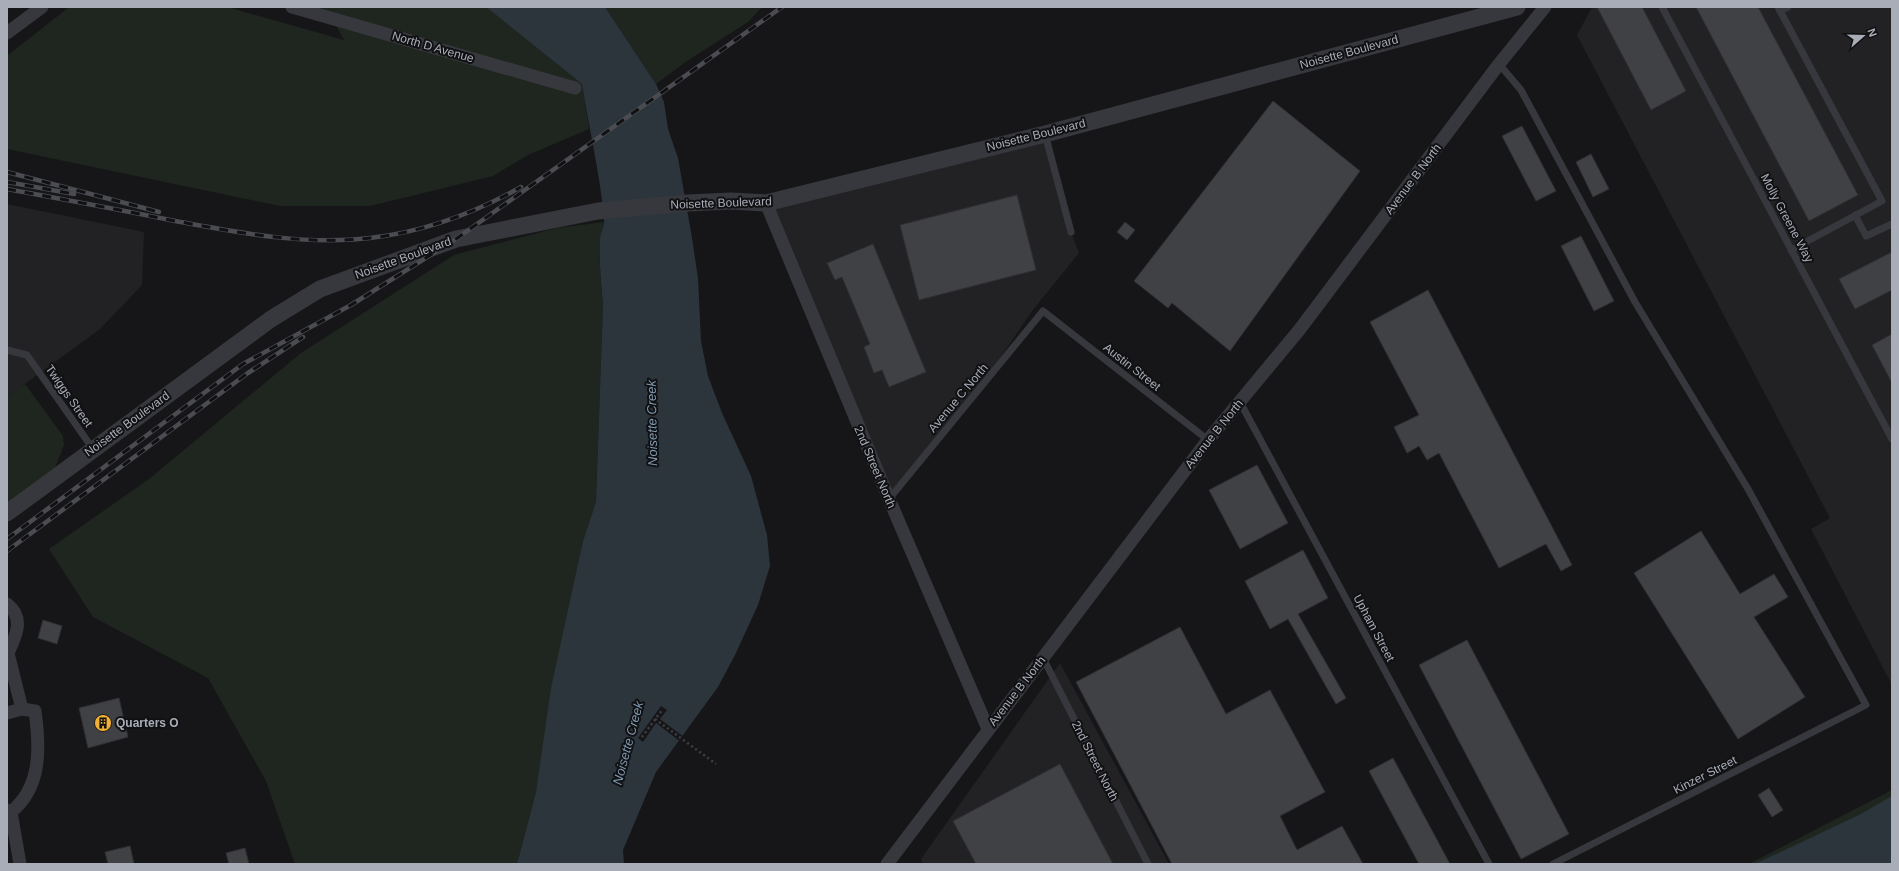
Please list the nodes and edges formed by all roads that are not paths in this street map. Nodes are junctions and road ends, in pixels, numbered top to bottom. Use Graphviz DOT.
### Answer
graph roads {
  1 [pos="42,7"];
  2 [pos="292,7"];
  3 [pos="1517,7"];
  4 [pos="1545,7"];
  5 [pos="1662,7"];
  6 [pos="1788,7"];
  7 [pos="1779,9"];
  8 [pos="7,33"];
  9 [pos="1499,64"];
  10 [pos="575,88"];
  11 [pos="1045,134"];
  12 [pos="766,203"];
  13 [pos="1855,215"];
  14 [pos="1892,224"];
  15 [pos="1071,232"];
  16 [pos="1791,250"];
  17 [pos="1042,311"];
  18 [pos="7,350"];
  19 [pos="1240,402"];
  20 [pos="1892,439"];
  21 [pos="1208,440"];
  22 [pos="93,449"];
  23 [pos="888,498"];
  24 [pos="7,513"];
  25 [pos="7,604"];
  26 [pos="7,653"];
  27 [pos="1043,658"];
  28 [pos="22,709"];
  29 [pos="7,713"];
  30 [pos="988,729"];
  31 [pos="9,811"];
  32 [pos="20,864"];
  33 [pos="886,864"];
  34 [pos="1148,864"];
  35 [pos="1489,864"];
  36 [pos="1553,864"];
  1 -- 8 [label="street"];
  2 -- 10 [label="street, North D Avenue"];
  3 -- 11 [label="street, Noisette Boulevard"];
  4 -- 9 [label="street, Avenue B North"];
  5 -- 16 [label="lane, Molly Greene Way"];
  6 -- 7 [label="lane"];
  7 -- 13 [label="lane"];
  9 -- 19 [label="street, Avenue B North"];
  9 -- 36 [label="lane, Kinzer Street"];
  11 -- 12 [label="street, Noisette Boulevard"];
  11 -- 15 [label="lane"];
  12 -- 22 [label="street, Noisette Boulevard"];
  12 -- 23 [label="street, 2nd Street North"];
  13 -- 14 [label="lane"];
  13 -- 16 [label="lane"];
  16 -- 20 [label="lane, Molly Greene Way"];
  17 -- 21 [label="lane, Austin Street"];
  17 -- 23 [label="lane, Avenue C North"];
  18 -- 22 [label="lane, Twiggs Street"];
  19 -- 21 [label="street, Avenue B North"];
  19 -- 35 [label="lane, Upham Street"];
  21 -- 27 [label="street, Avenue B North"];
  22 -- 24 [label="street, Noisette Boulevard"];
  23 -- 30 [label="street, 2nd Street North"];
  25 -- 26 [label="street"];
  26 -- 28 [label="street"];
  27 -- 30 [label="street, Avenue B North"];
  27 -- 34 [label="lane, 2nd Street North"];
  28 -- 29 [label="street"];
  28 -- 31 [label="street"];
  30 -- 33 [label="street, Avenue B North"];
  31 -- 32 [label="street"];
}
